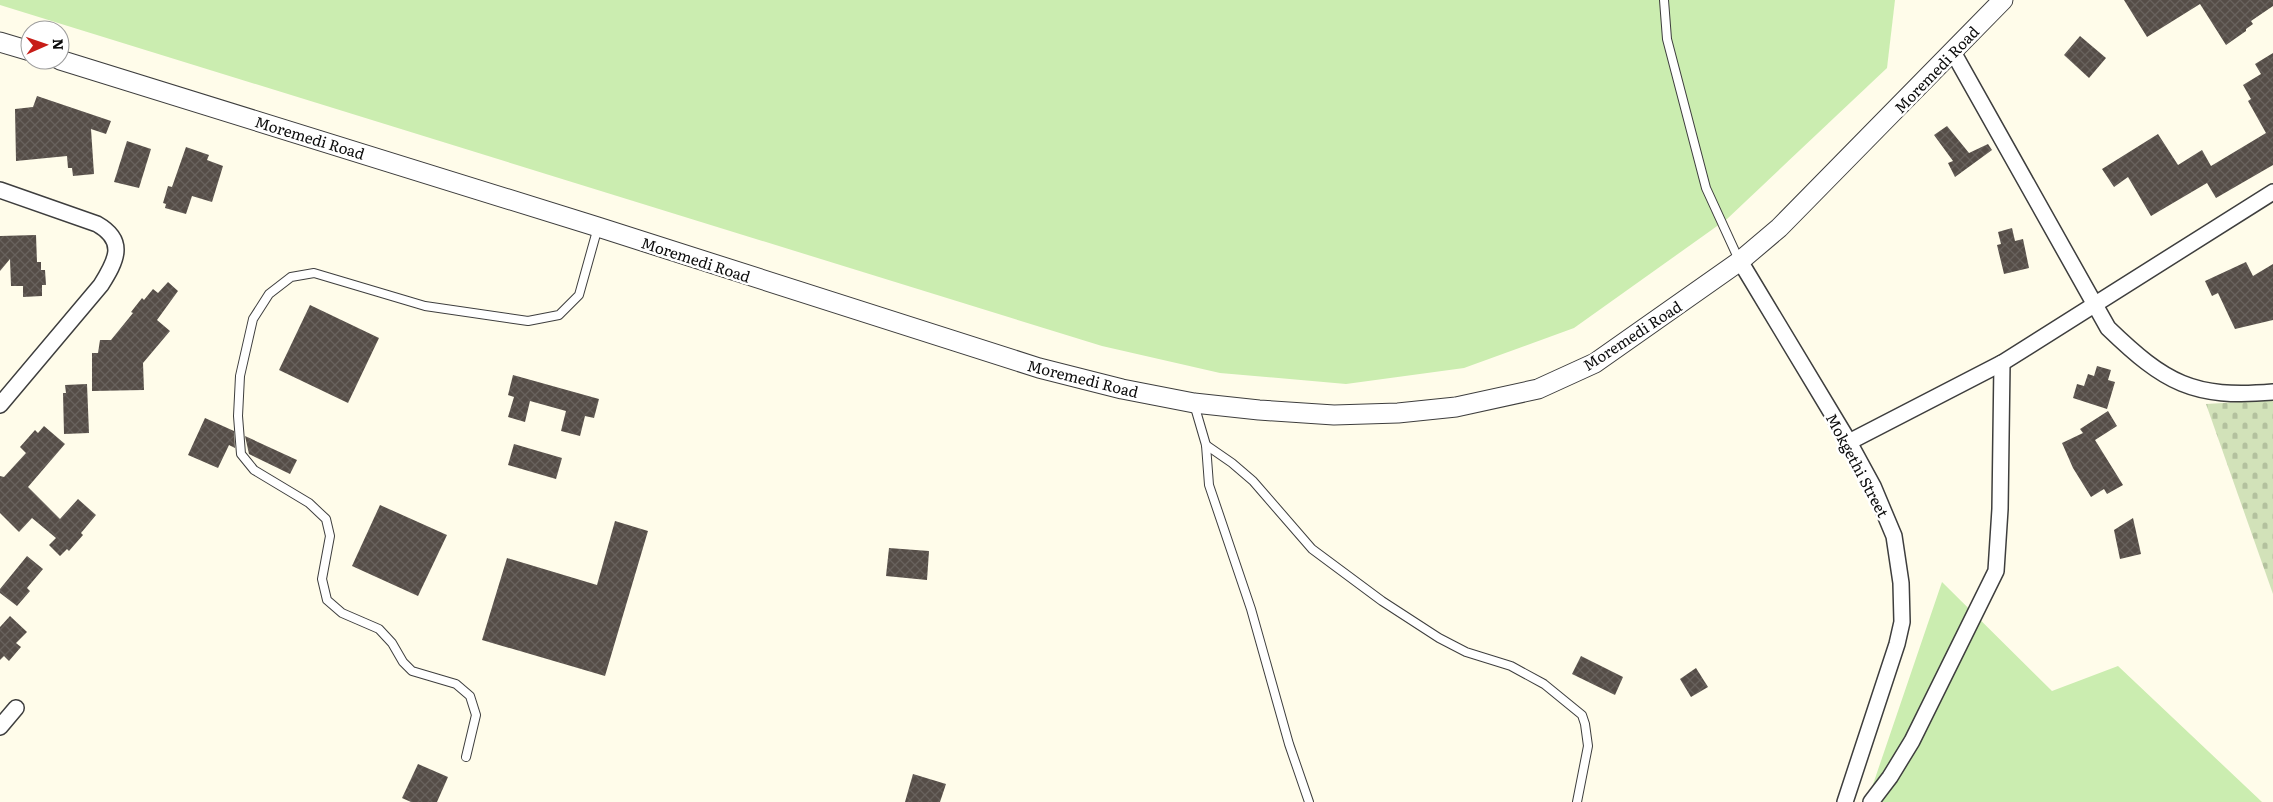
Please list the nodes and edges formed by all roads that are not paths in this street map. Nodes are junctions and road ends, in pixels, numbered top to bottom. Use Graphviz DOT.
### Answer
graph roads {
  1 [pos="1664,0"];
  2 [pos="2003,0"];
  3 [pos="0,42"];
  4 [pos="20,48"];
  5 [pos="1953,52"];
  6 [pos="70,63"];
  7 [pos="0,190"];
  8 [pos="2273,192"];
  9 [pos="598,228"];
  10 [pos="1740,261"];
  11 [pos="2093,304"];
  12 [pos="2002,363"];
  13 [pos="2273,392"];
  14 [pos="1194,403"];
  15 [pos="0,405"];
  16 [pos="1849,442"];
  17 [pos="1206,445"];
  18 [pos="16,708"];
  19 [pos="0,727"];
  20 [pos="466,757"];
  21 [pos="1309,802"];
  22 [pos="1577,802"];
  23 [pos="1845,802"];
  24 [pos="1871,802"];
  1 -- 10 [label="lane"];
  2 -- 5 [label="street, Moremedi Road"];
  3 -- 4 [label="street"];
  5 -- 10 [label="street, Moremedi Road"];
  5 -- 11 [label="street"];
  6 -- 9 [label="street, Moremedi Road"];
  7 -- 15 [label="street"];
  8 -- 11 [label="street"];
  9 -- 14 [label="street, Moremedi Road"];
  9 -- 20 [label="lane"];
  10 -- 14 [label="street, Moremedi Road"];
  10 -- 16 [label="street, Mokgethi Street"];
  11 -- 12 [label="street"];
  11 -- 13 [label="street"];
  12 -- 16 [label="street"];
  12 -- 24 [label="street"];
  14 -- 17 [label="lane"];
  16 -- 23 [label="street, Mokgethi Street"];
  17 -- 21 [label="lane"];
  17 -- 22 [label="lane"];
  18 -- 19 [label="street"];
}
